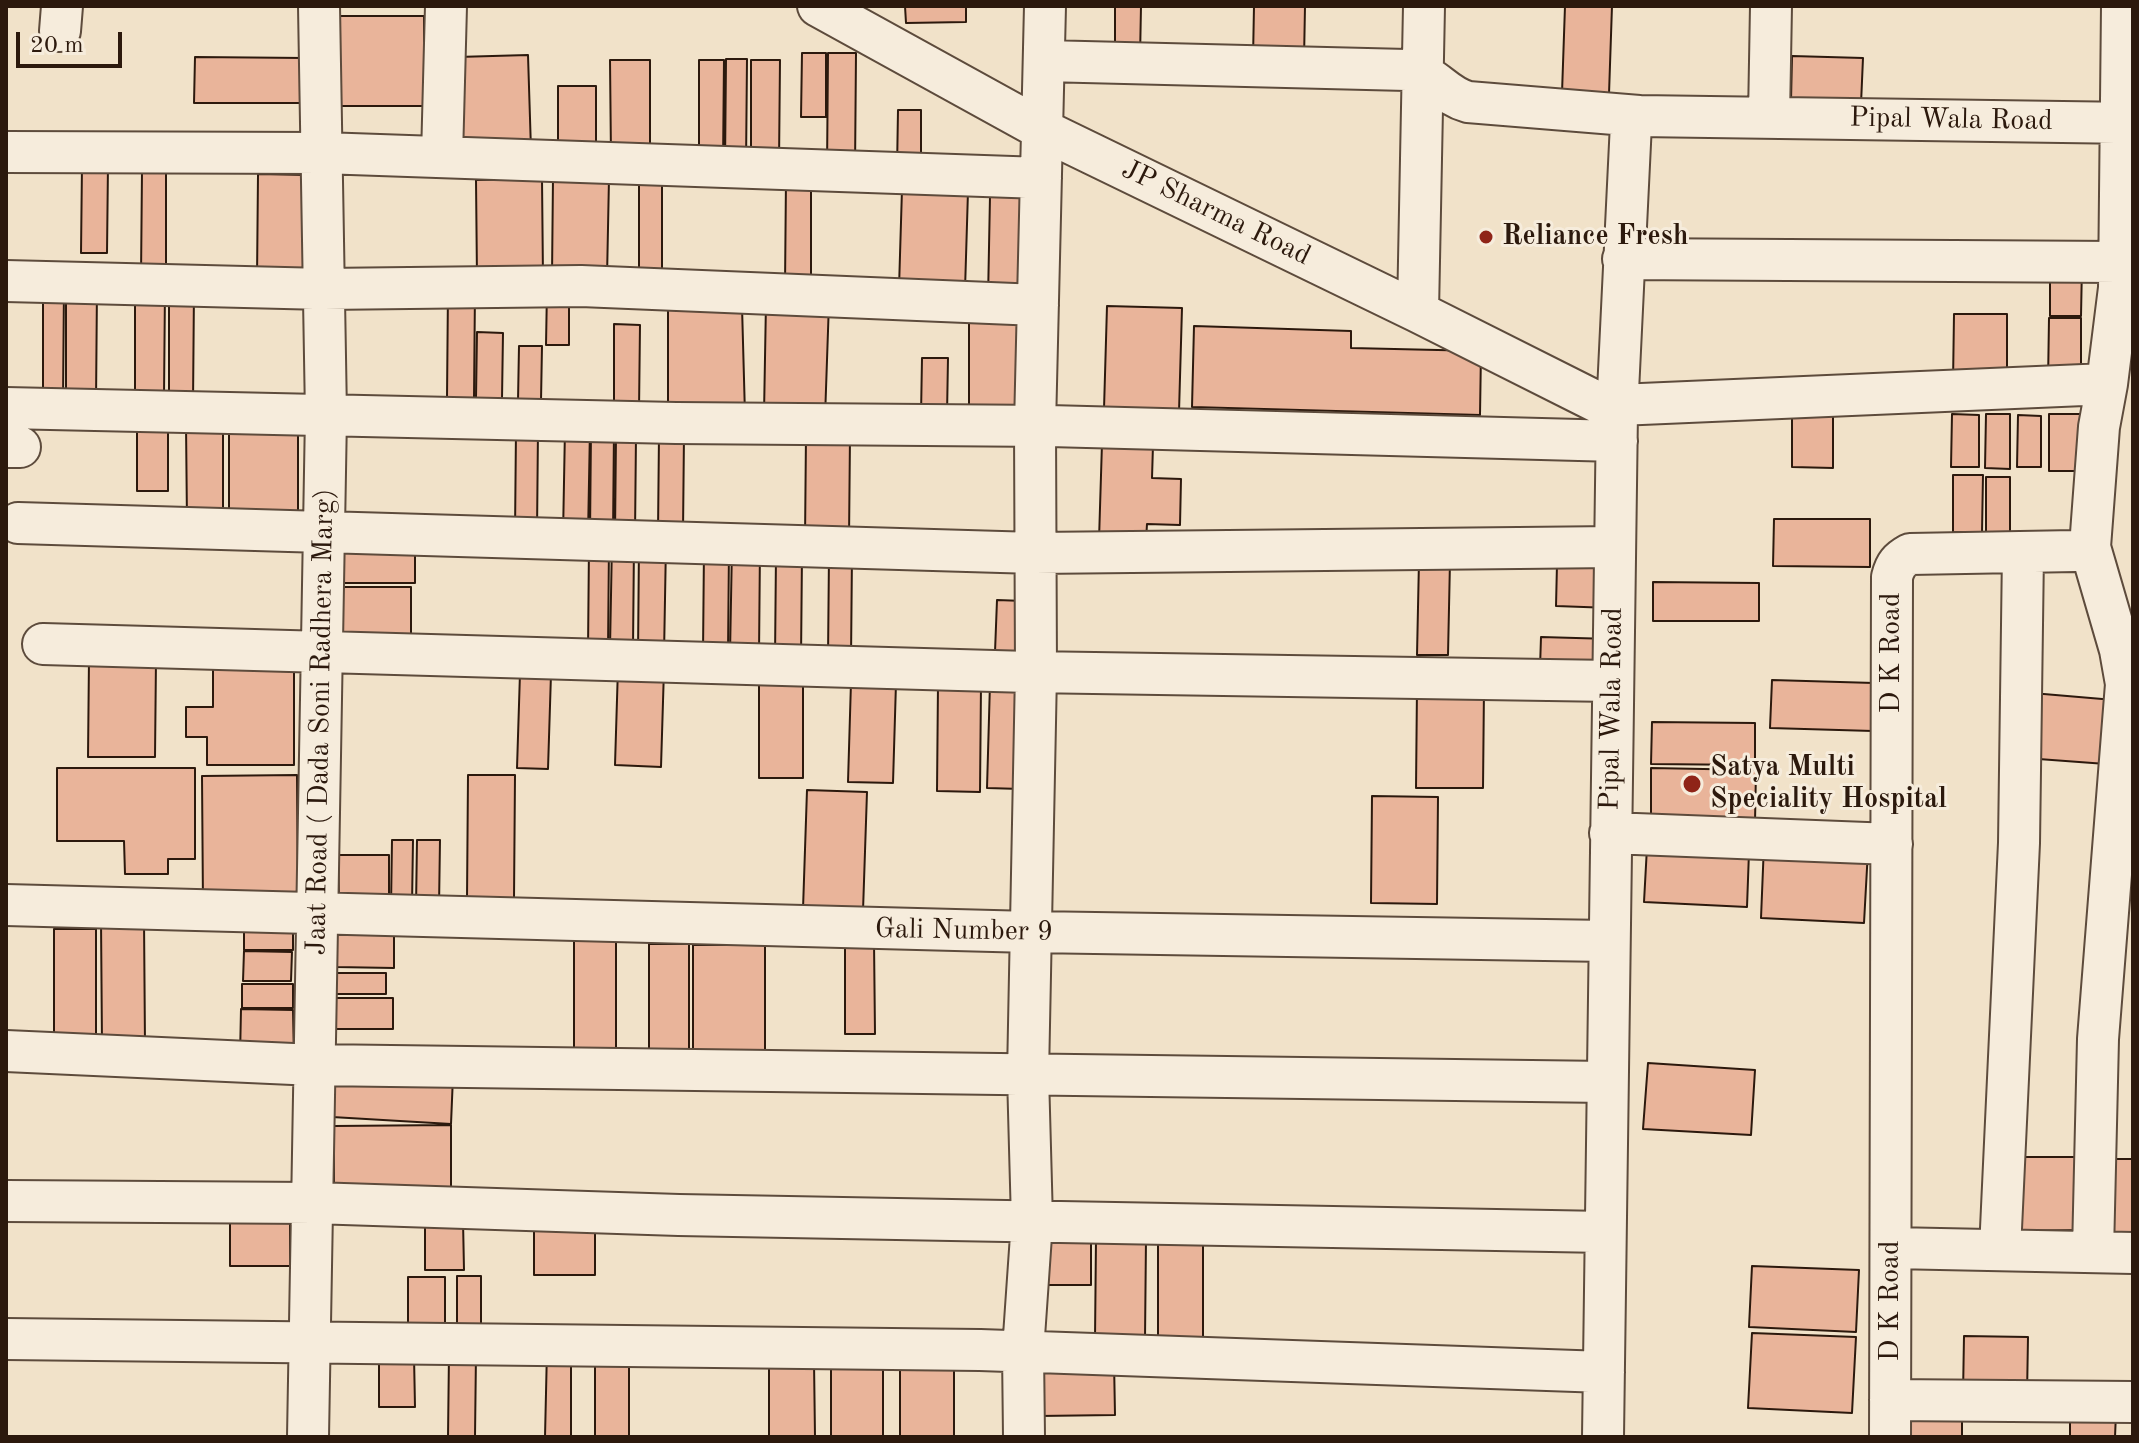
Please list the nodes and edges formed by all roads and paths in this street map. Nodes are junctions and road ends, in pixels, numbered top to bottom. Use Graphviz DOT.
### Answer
graph roads {
  1 [pos="319,6"];
  2 [pos="446,6"];
  3 [pos="818,6"];
  4 [pos="1045,6"];
  5 [pos="1424,6"];
  6 [pos="1771,6"];
  7 [pos="2122,6"];
  8 [pos="1044,61"];
  9 [pos="1423,72"];
  10 [pos="1639,116"];
  11 [pos="1769,117"];
  12 [pos="2128,123"];
  13 [pos="1043,130"];
  14 [pos="6,152"];
  15 [pos="322,153"];
  16 [pos="442,157"];
  17 [pos="1041,178"];
  18 [pos="1623,259"];
  19 [pos="2123,279"];
  20 [pos="6,281"];
  21 [pos="324,289"];
  22 [pos="1038,305"];
  23 [pos="1418,312"];
  24 [pos="2107,384"];
  25 [pos="6,408"];
  26 [pos="326,415"];
  27 [pos="1617,419"];
  28 [pos="1035,426"];
  29 [pos="2116,427"];
  30 [pos="18,523"];
  31 [pos="323,531"];
  32 [pos="1615,547"];
  33 [pos="2090,547"];
  34 [pos="2023,552"];
  35 [pos="1035,553"];
  36 [pos="43,644"];
  37 [pos="321,651"];
  38 [pos="1036,672"];
  39 [pos="1613,681"];
  40 [pos="2129,699"];
  41 [pos="1610,833"];
  42 [pos="1892,844"];
  43 [pos="6,905"];
  44 [pos="319,915"];
  45 [pos="1031,932"];
  46 [pos="1609,941"];
  47 [pos="6,1051"];
  48 [pos="315,1065"];
  49 [pos="1028,1075"];
  50 [pos="1607,1082"];
  51 [pos="6,1201"];
  52 [pos="313,1203"];
  53 [pos="1032,1221"];
  54 [pos="1605,1232"];
  55 [pos="1892,1248"];
  56 [pos="2000,1250"];
  57 [pos="2093,1252"];
  58 [pos="2133,1253"];
  59 [pos="6,1339"];
  60 [pos="310,1343"];
  61 [pos="1023,1351"];
  62 [pos="1604,1372"];
  63 [pos="2133,1402"];
  64 [pos="1890,1419"];
  65 [pos="308,1437"];
  66 [pos="1024,1437"];
  67 [pos="1603,1437"];
  1 -- 15 [label="street, Jaat Road ( Dada Soni Radhera Marg)"];
  2 -- 16 [label="street"];
  3 -- 13 [label="street, JP Sharma Road"];
  4 -- 8 [label="street"];
  5 -- 9 [label="street"];
  6 -- 11 [label="street"];
  7 -- 12 [label="street"];
  8 -- 9 [label="street"];
  8 -- 13 [label="street"];
  9 -- 10 [label="street"];
  9 -- 23 [label="street"];
  10 -- 11 [label="street, Pipal Wala Road"];
  10 -- 18 [label="street, Pipal Wala Road"];
  11 -- 12 [label="street, Pipal Wala Road"];
  12 -- 19 [label="street"];
  13 -- 17 [label="street"];
  13 -- 23 [label="street, JP Sharma Road"];
  14 -- 15 [label="street"];
  15 -- 16 [label="street"];
  15 -- 21 [label="street, Jaat Road ( Dada Soni Radhera Marg)"];
  16 -- 17 [label="street"];
  17 -- 22 [label="street"];
  18 -- 19 [label="street"];
  18 -- 27 [label="street, Pipal Wala Road"];
  19 -- 24 [label="street"];
  20 -- 21 [label="street"];
  21 -- 22 [label="street"];
  21 -- 26 [label="street, Jaat Road ( Dada Soni Radhera Marg)"];
  22 -- 28 [label="street"];
  23 -- 27 [label="street, JP Sharma Road"];
  24 -- 27 [label="street"];
  24 -- 29 [label="street"];
  25 -- 26 [label="street"];
  26 -- 28 [label="street"];
  26 -- 31 [label="street, Jaat Road ( Dada Soni Radhera Marg)"];
  27 -- 28 [label="street"];
  27 -- 32 [label="street, Pipal Wala Road"];
  28 -- 35 [label="street"];
  29 -- 33 [label="street"];
  30 -- 31 [label="street"];
  31 -- 35 [label="street"];
  31 -- 37 [label="street, Jaat Road ( Dada Soni Radhera Marg)"];
  32 -- 35 [label="street"];
  32 -- 39 [label="street, Pipal Wala Road"];
  33 -- 34 [label="street, D K Road"];
  33 -- 40 [label="street"];
  34 -- 42 [label="street, D K Road"];
  34 -- 56 [label="street"];
  35 -- 38 [label="street"];
  36 -- 37 [label="street"];
  37 -- 38 [label="street"];
  37 -- 44 [label="street, Jaat Road ( Dada Soni Radhera Marg)"];
  38 -- 39 [label="street"];
  38 -- 45 [label="street"];
  39 -- 41 [label="street, Pipal Wala Road"];
  40 -- 57 [label="street"];
  41 -- 42 [label="street"];
  41 -- 46 [label="street, Pipal Wala Road"];
  42 -- 55 [label="street, D K Road"];
  43 -- 44 [label="street, Gali Number 9"];
  44 -- 45 [label="street, Gali Number 9"];
  44 -- 48 [label="street, Jaat Road ( Dada Soni Radhera Marg)"];
  45 -- 46 [label="street, Gali Number 9"];
  45 -- 49 [label="street"];
  46 -- 50 [label="street, Pipal Wala Road"];
  47 -- 48 [label="street"];
  48 -- 49 [label="street"];
  48 -- 52 [label="street, Jaat Road ( Dada Soni Radhera Marg)"];
  49 -- 50 [label="street"];
  49 -- 53 [label="street"];
  50 -- 54 [label="street, Pipal Wala Road"];
  51 -- 52 [label="street"];
  52 -- 53 [label="street"];
  52 -- 60 [label="street, Jaat Road ( Dada Soni Radhera Marg)"];
  53 -- 54 [label="street"];
  53 -- 61 [label="street"];
  54 -- 62 [label="street, Pipal Wala Road"];
  55 -- 56 [label="street"];
  55 -- 64 [label="street, D K Road"];
  56 -- 57 [label="street"];
  57 -- 58 [label="street"];
  59 -- 60 [label="street"];
  60 -- 61 [label="street"];
  60 -- 65 [label="street, Jaat Road ( Dada Soni Radhera Marg)"];
  61 -- 62 [label="street"];
  61 -- 66 [label="street"];
  62 -- 67 [label="street, Pipal Wala Road"];
  63 -- 64 [label="street"];
}
